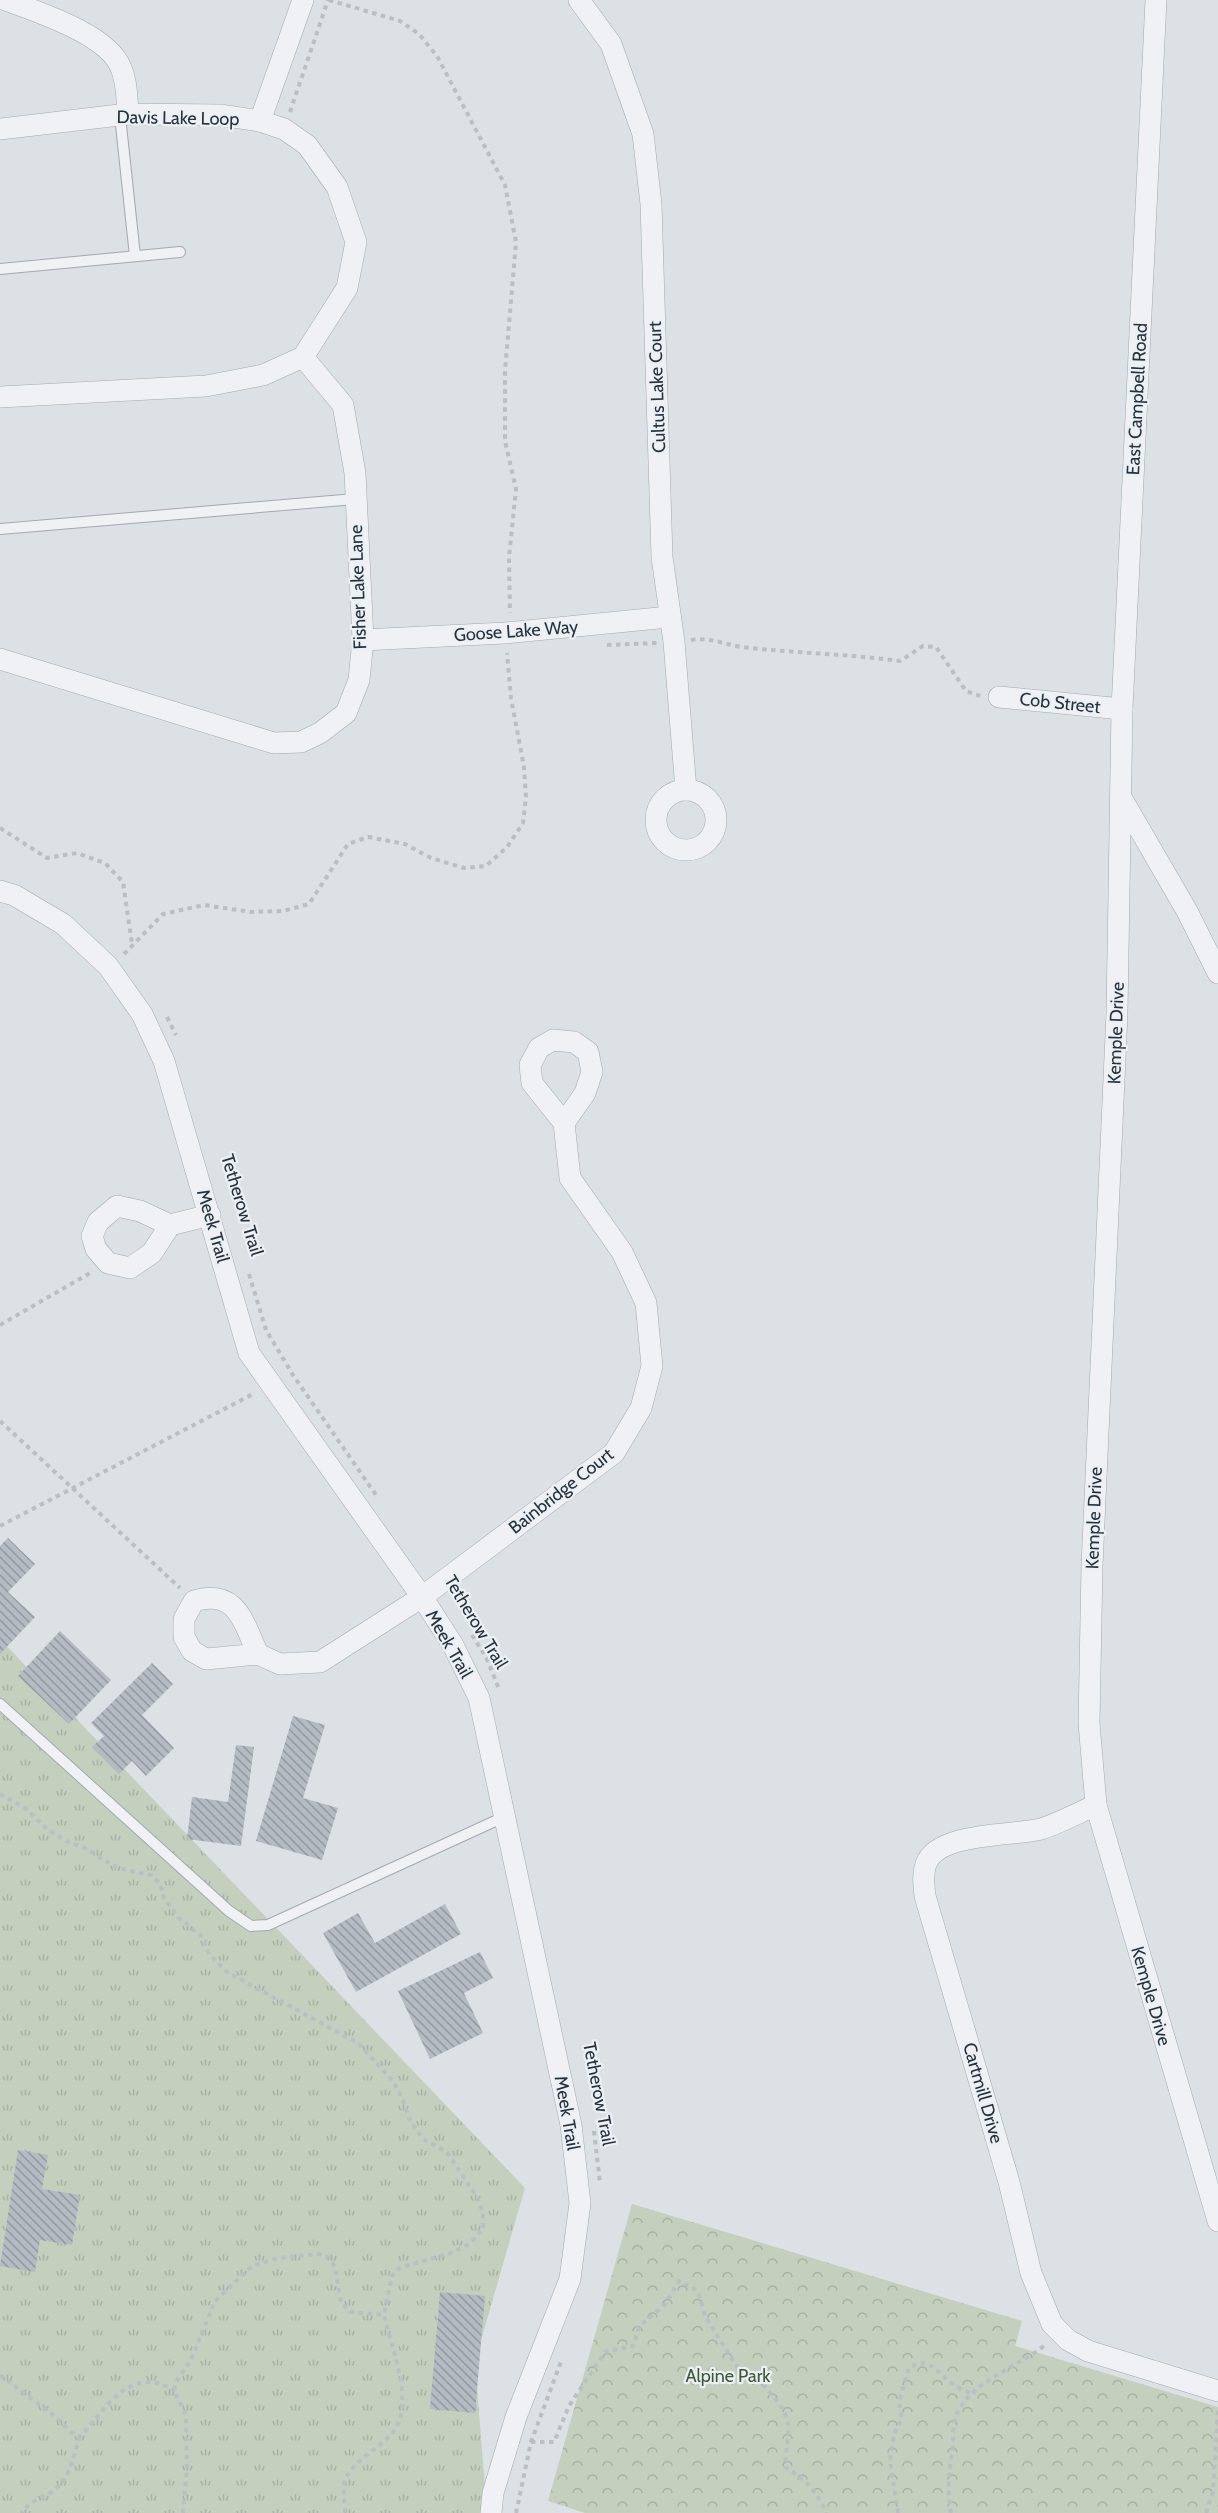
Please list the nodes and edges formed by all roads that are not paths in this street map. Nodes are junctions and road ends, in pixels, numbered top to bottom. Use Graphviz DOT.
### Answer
graph roads {
  1 [pos="6,0"];
  2 [pos="303,0"];
  3 [pos="579,0"];
  4 [pos="1156,0"];
  5 [pos="124,115"];
  6 [pos="260,121"];
  7 [pos="0,129"];
  8 [pos="180,252"];
  9 [pos="135,256"];
  10 [pos="0,269"];
  11 [pos="303,357"];
  12 [pos="0,398"];
  13 [pos="355,499"];
  14 [pos="0,528"];
  15 [pos="669,617"];
  16 [pos="363,640"];
  17 [pos="0,659"];
  18 [pos="999,697"];
  19 [pos="1122,709"];
  20 [pos="686,790"];
  21 [pos="1122,798"];
  22 [pos="0,891"];
  23 [pos="1218,974"];
  24 [pos="564,1123"];
  25 [pos="210,1215"];
  26 [pos="170,1225"];
  27 [pos="422,1597"];
  28 [pos="258,1654"];
  29 [pos="0,1704"];
  30 [pos="1096,1805"];
  31 [pos="504,1817"];
  32 [pos="1218,2221"];
  33 [pos="1218,2391"];
  34 [pos="492,2513"];
  1 -- 5 [label="street"];
  2 -- 6 [label="street"];
  3 -- 15 [label="street, Cultus Lake Court"];
  4 -- 19 [label="street, East Campbell Road"];
  5 -- 6 [label="street, Davis Lake Loop"];
  5 -- 7 [label="street, Davis Lake Loop"];
  5 -- 9 [label="lane"];
  6 -- 11 [label="street, Davis Lake Loop"];
  8 -- 9 [label="lane"];
  9 -- 10 [label="lane"];
  11 -- 12 [label="street"];
  11 -- 13 [label="street, Fisher Lake Lane"];
  13 -- 14 [label="lane"];
  13 -- 16 [label="street, Fisher Lake Lane"];
  15 -- 16 [label="street, Goose Lake Way"];
  15 -- 20 [label="street, Cultus Lake Court"];
  16 -- 17 [label="street, Fisher Lake Lane"];
  18 -- 19 [label="street, Cob Street"];
  19 -- 21 [label="street, East Campbell Road"];
  21 -- 23 [label="street"];
  21 -- 30 [label="street, Kemple Drive"];
  22 -- 25 [label="street, Meek Trail"];
  24 -- 27 [label="street, Bainbridge Court"];
  25 -- 26 [label="street"];
  25 -- 27 [label="street, Meek Trail"];
  26 -- 26 [label="street"];
  27 -- 28 [label="street, Bainbridge Court"];
  27 -- 31 [label="street, Meek Trail"];
  28 -- 28 [label="street"];
  29 -- 31 [label="lane"];
  30 -- 32 [label="street, Kemple Drive"];
  30 -- 33 [label="street, Cartmill Drive"];
  31 -- 34 [label="street, Meek Trail"];
}
